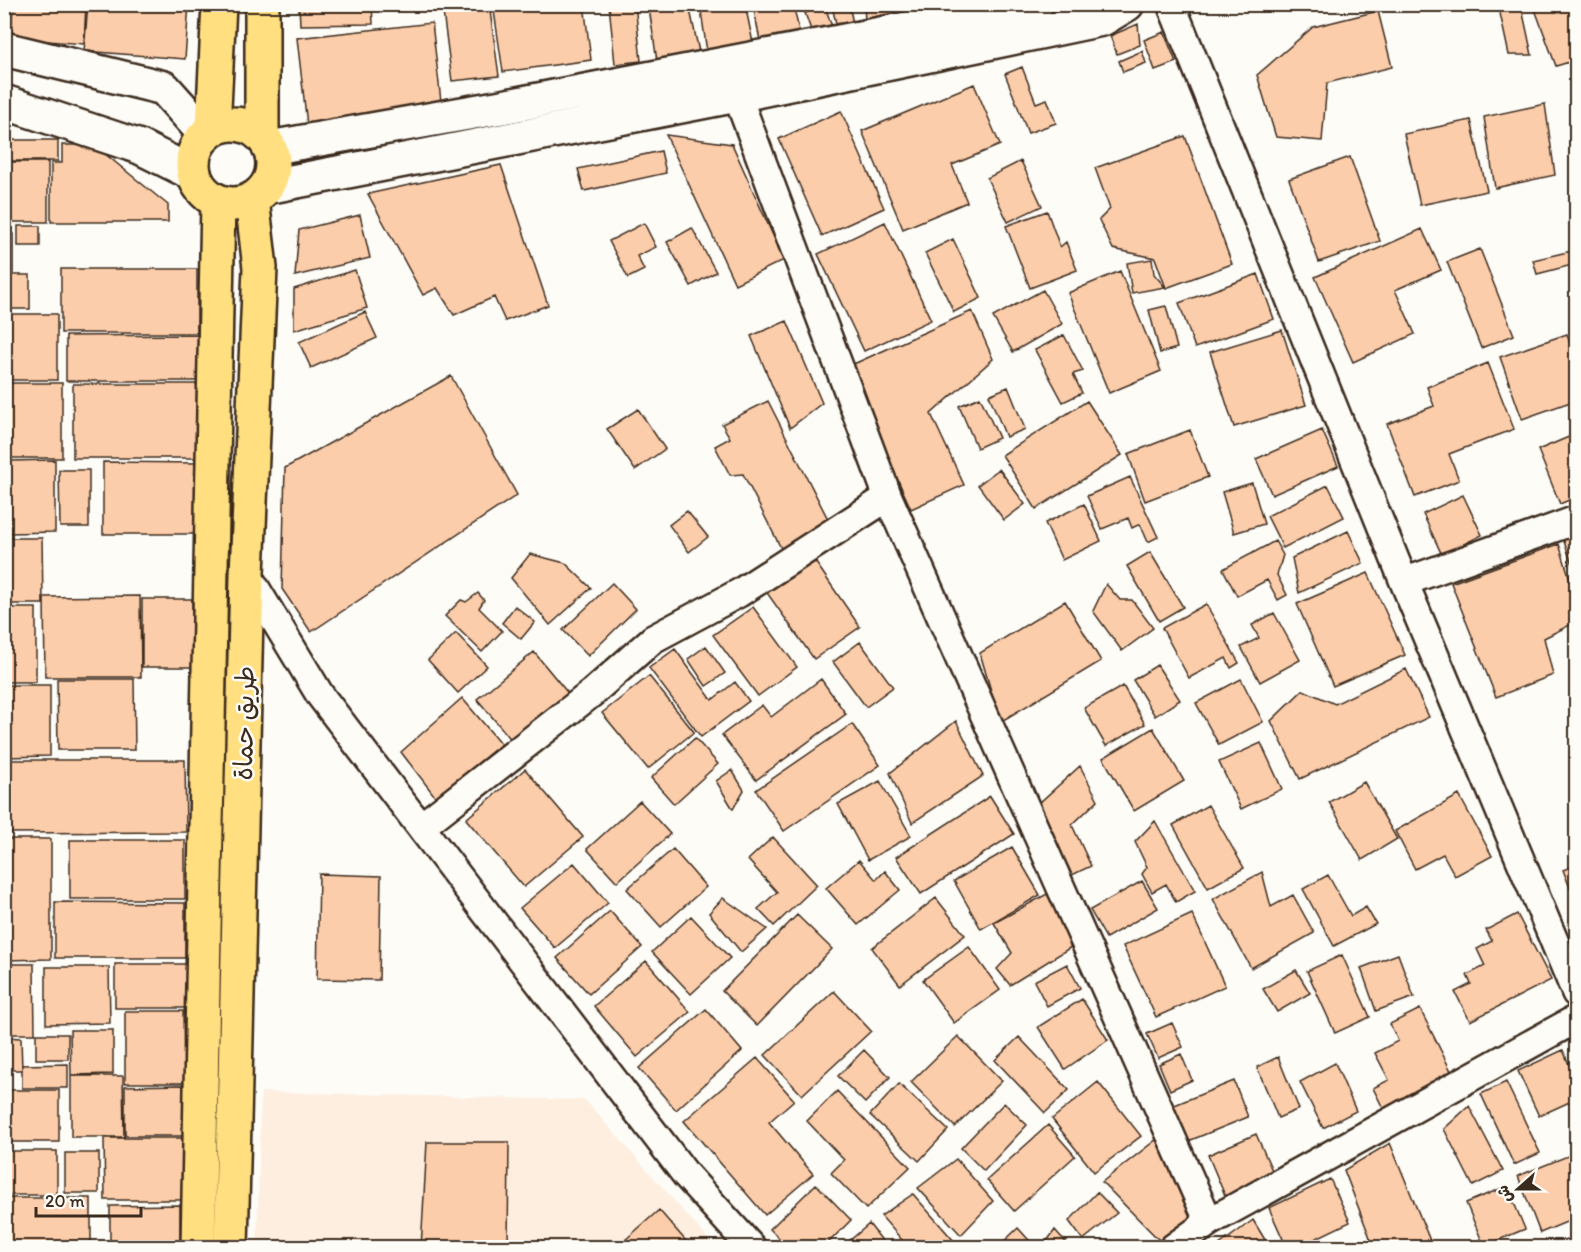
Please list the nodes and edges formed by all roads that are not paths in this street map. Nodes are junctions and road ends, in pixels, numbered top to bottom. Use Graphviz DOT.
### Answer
graph roads {
  1 [pos="219,4"];
  2 [pos="262,4"];
  3 [pos="1036,4"];
  4 [pos="1127,4"];
  5 [pos="1171,4"];
  6 [pos="4,49"];
  7 [pos="737,95"];
  8 [pos="12,109"];
  9 [pos="209,132"];
  10 [pos="266,142"];
  11 [pos="194,174"];
  12 [pos="259,193"];
  13 [pos="218,201"];
  14 [pos="888,497"];
  15 [pos="1576,520"];
  16 [pos="247,574"];
  17 [pos="1404,582"];
  18 [pos="422,826"];
  19 [pos="1576,993"];
  20 [pos="1576,1019"];
  21 [pos="1209,1222"];
  22 [pos="198,1248"];
  23 [pos="231,1248"];
  24 [pos="752,1248"];
  25 [pos="1173,1248"];
  1 -- 9 [label="main road"];
  2 -- 10 [label="main road"];
  3 -- 10 [label="main road"];
  4 -- 7 [label="main road"];
  5 -- 17 [label="street"];
  6 -- 9 [label="main road"];
  7 -- 12 [label="main road"];
  7 -- 14 [label="street"];
  8 -- 11 [label="main road"];
  9 -- 10 [label="main road"];
  9 -- 11 [label="main road"];
  10 -- 12 [label="main road"];
  11 -- 13 [label="main road"];
  12 -- 13 [label="main road"];
  12 -- 16 [label="main road, طريق حماة"];
  13 -- 22 [label="main road, طريق حماة"];
  14 -- 18 [label="street"];
  14 -- 21 [label="street"];
  15 -- 17 [label="street"];
  16 -- 18 [label="street"];
  16 -- 23 [label="main road, طريق حماة"];
  17 -- 19 [label="street"];
  18 -- 24 [label="street"];
  20 -- 21 [label="street"];
  21 -- 25 [label="street"];
}
